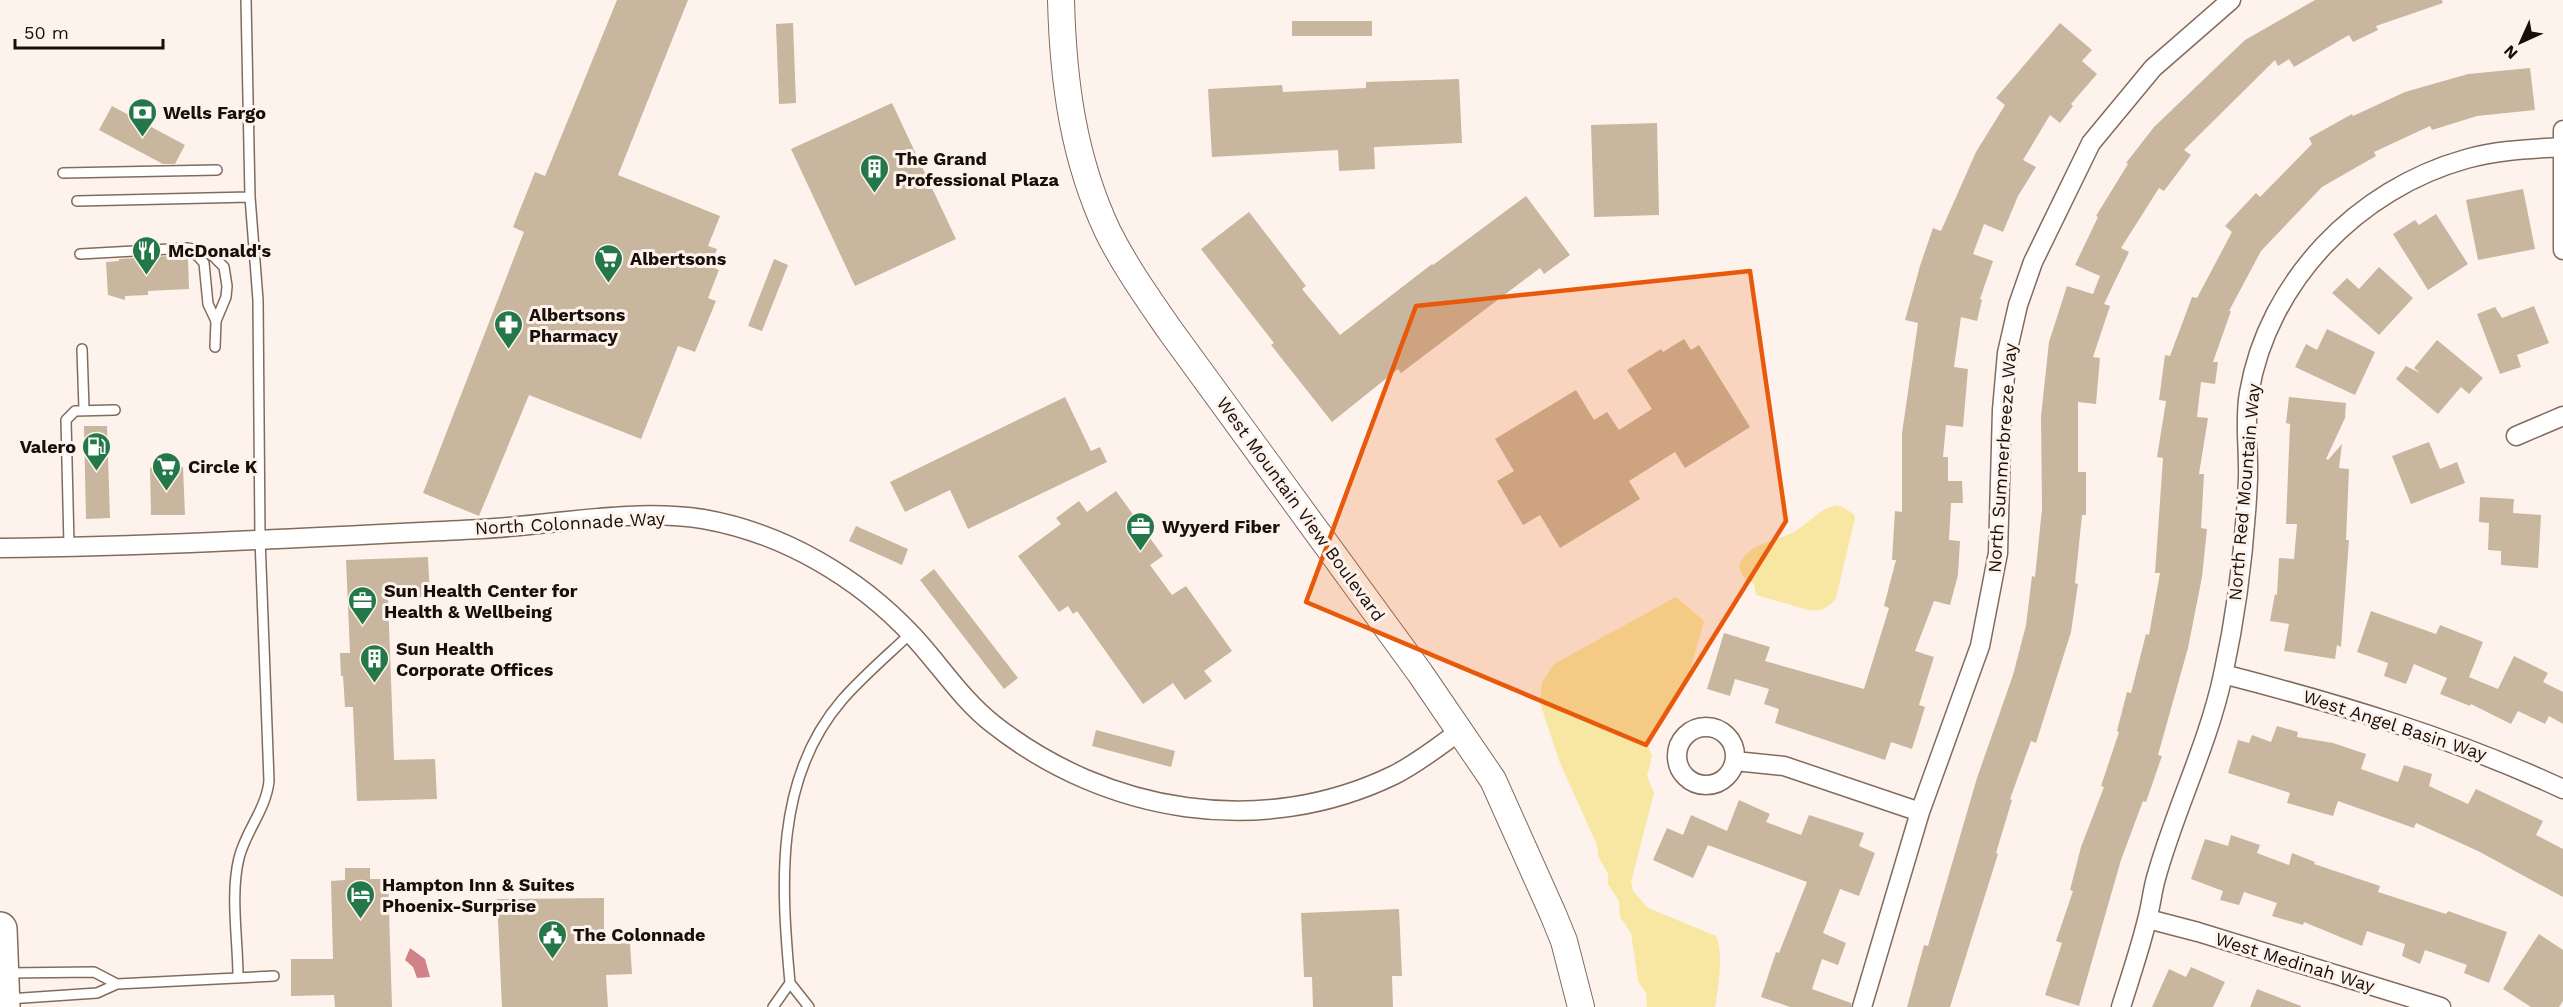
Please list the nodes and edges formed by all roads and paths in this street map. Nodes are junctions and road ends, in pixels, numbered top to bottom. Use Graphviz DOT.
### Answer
graph roads {
  1 [pos="246,0"];
  2 [pos="1061,0"];
  3 [pos="2231,0"];
  4 [pos="2562,139"];
  5 [pos="217,170"];
  6 [pos="63,173"];
  7 [pos="250,197"];
  8 [pos="77,201"];
  9 [pos="192,250"];
  10 [pos="2563,250"];
  11 [pos="80,254"];
  12 [pos="216,321"];
  13 [pos="215,347"];
  14 [pos="82,349"];
  15 [pos="84,409"];
  16 [pos="115,410"];
  17 [pos="2563,416"];
  18 [pos="2516,436"];
  19 [pos="260,538"];
  20 [pos="69,545"];
  21 [pos="0,548"];
  22 [pos="911,633"];
  23 [pos="2223,674"];
  24 [pos="1460,731"];
  25 [pos="1735,761"];
  26 [pos="2563,789"];
  27 [pos="1920,812"];
  28 [pos="2148,919"];
  29 [pos="0,929"];
  30 [pos="274,976"];
  31 [pos="238,977"];
  32 [pos="790,983"];
  33 [pos="117,984"];
  34 [pos="2,993"];
  35 [pos="773,1007"];
  36 [pos="809,1007"];
  37 [pos="1581,1007"];
  38 [pos="1862,1007"];
  39 [pos="2121,1007"];
  40 [pos="2441,1007"];
  1 -- 7 [label="lane"];
  2 -- 24 [label="street, West Mountain View Boulevard"];
  3 -- 27 [label="street, North Summerbreeze Way"];
  4 -- 10 [label="street"];
  4 -- 23 [label="street, North Red Mountain Way"];
  5 -- 6 [label="lane"];
  7 -- 8 [label="lane"];
  7 -- 19 [label="lane"];
  9 -- 11 [label="lane"];
  9 -- 12 [label="lane"];
  9 -- 12 [label="lane"];
  12 -- 13 [label="lane"];
  14 -- 15 [label="lane"];
  15 -- 16 [label="lane"];
  15 -- 20 [label="lane"];
  17 -- 18 [label="street"];
  19 -- 20 [label="street, North Colonnade Way"];
  19 -- 22 [label="street, North Colonnade Way"];
  19 -- 31 [label="lane"];
  20 -- 21 [label="street, North Colonnade Way"];
  22 -- 24 [label="street, North Colonnade Way"];
  22 -- 32 [label="lane"];
  23 -- 26 [label="street, West Angel Basin Way"];
  23 -- 28 [label="street, North Red Mountain Way"];
  24 -- 37 [label="street, West Mountain View Boulevard"];
  25 -- 27 [label="street"];
  27 -- 38 [label="street, North Summerbreeze Way"];
  28 -- 39 [label="street, North Red Mountain Way"];
  28 -- 40 [label="street, West Medinah Way"];
  29 -- 34 [label="highway"];
  30 -- 31 [label="lane"];
  31 -- 33 [label="lane"];
  32 -- 35 [label="lane"];
  32 -- 36 [label="lane"];
  33 -- 34 [label="lane"];
  33 -- 34 [label="lane"];
}
